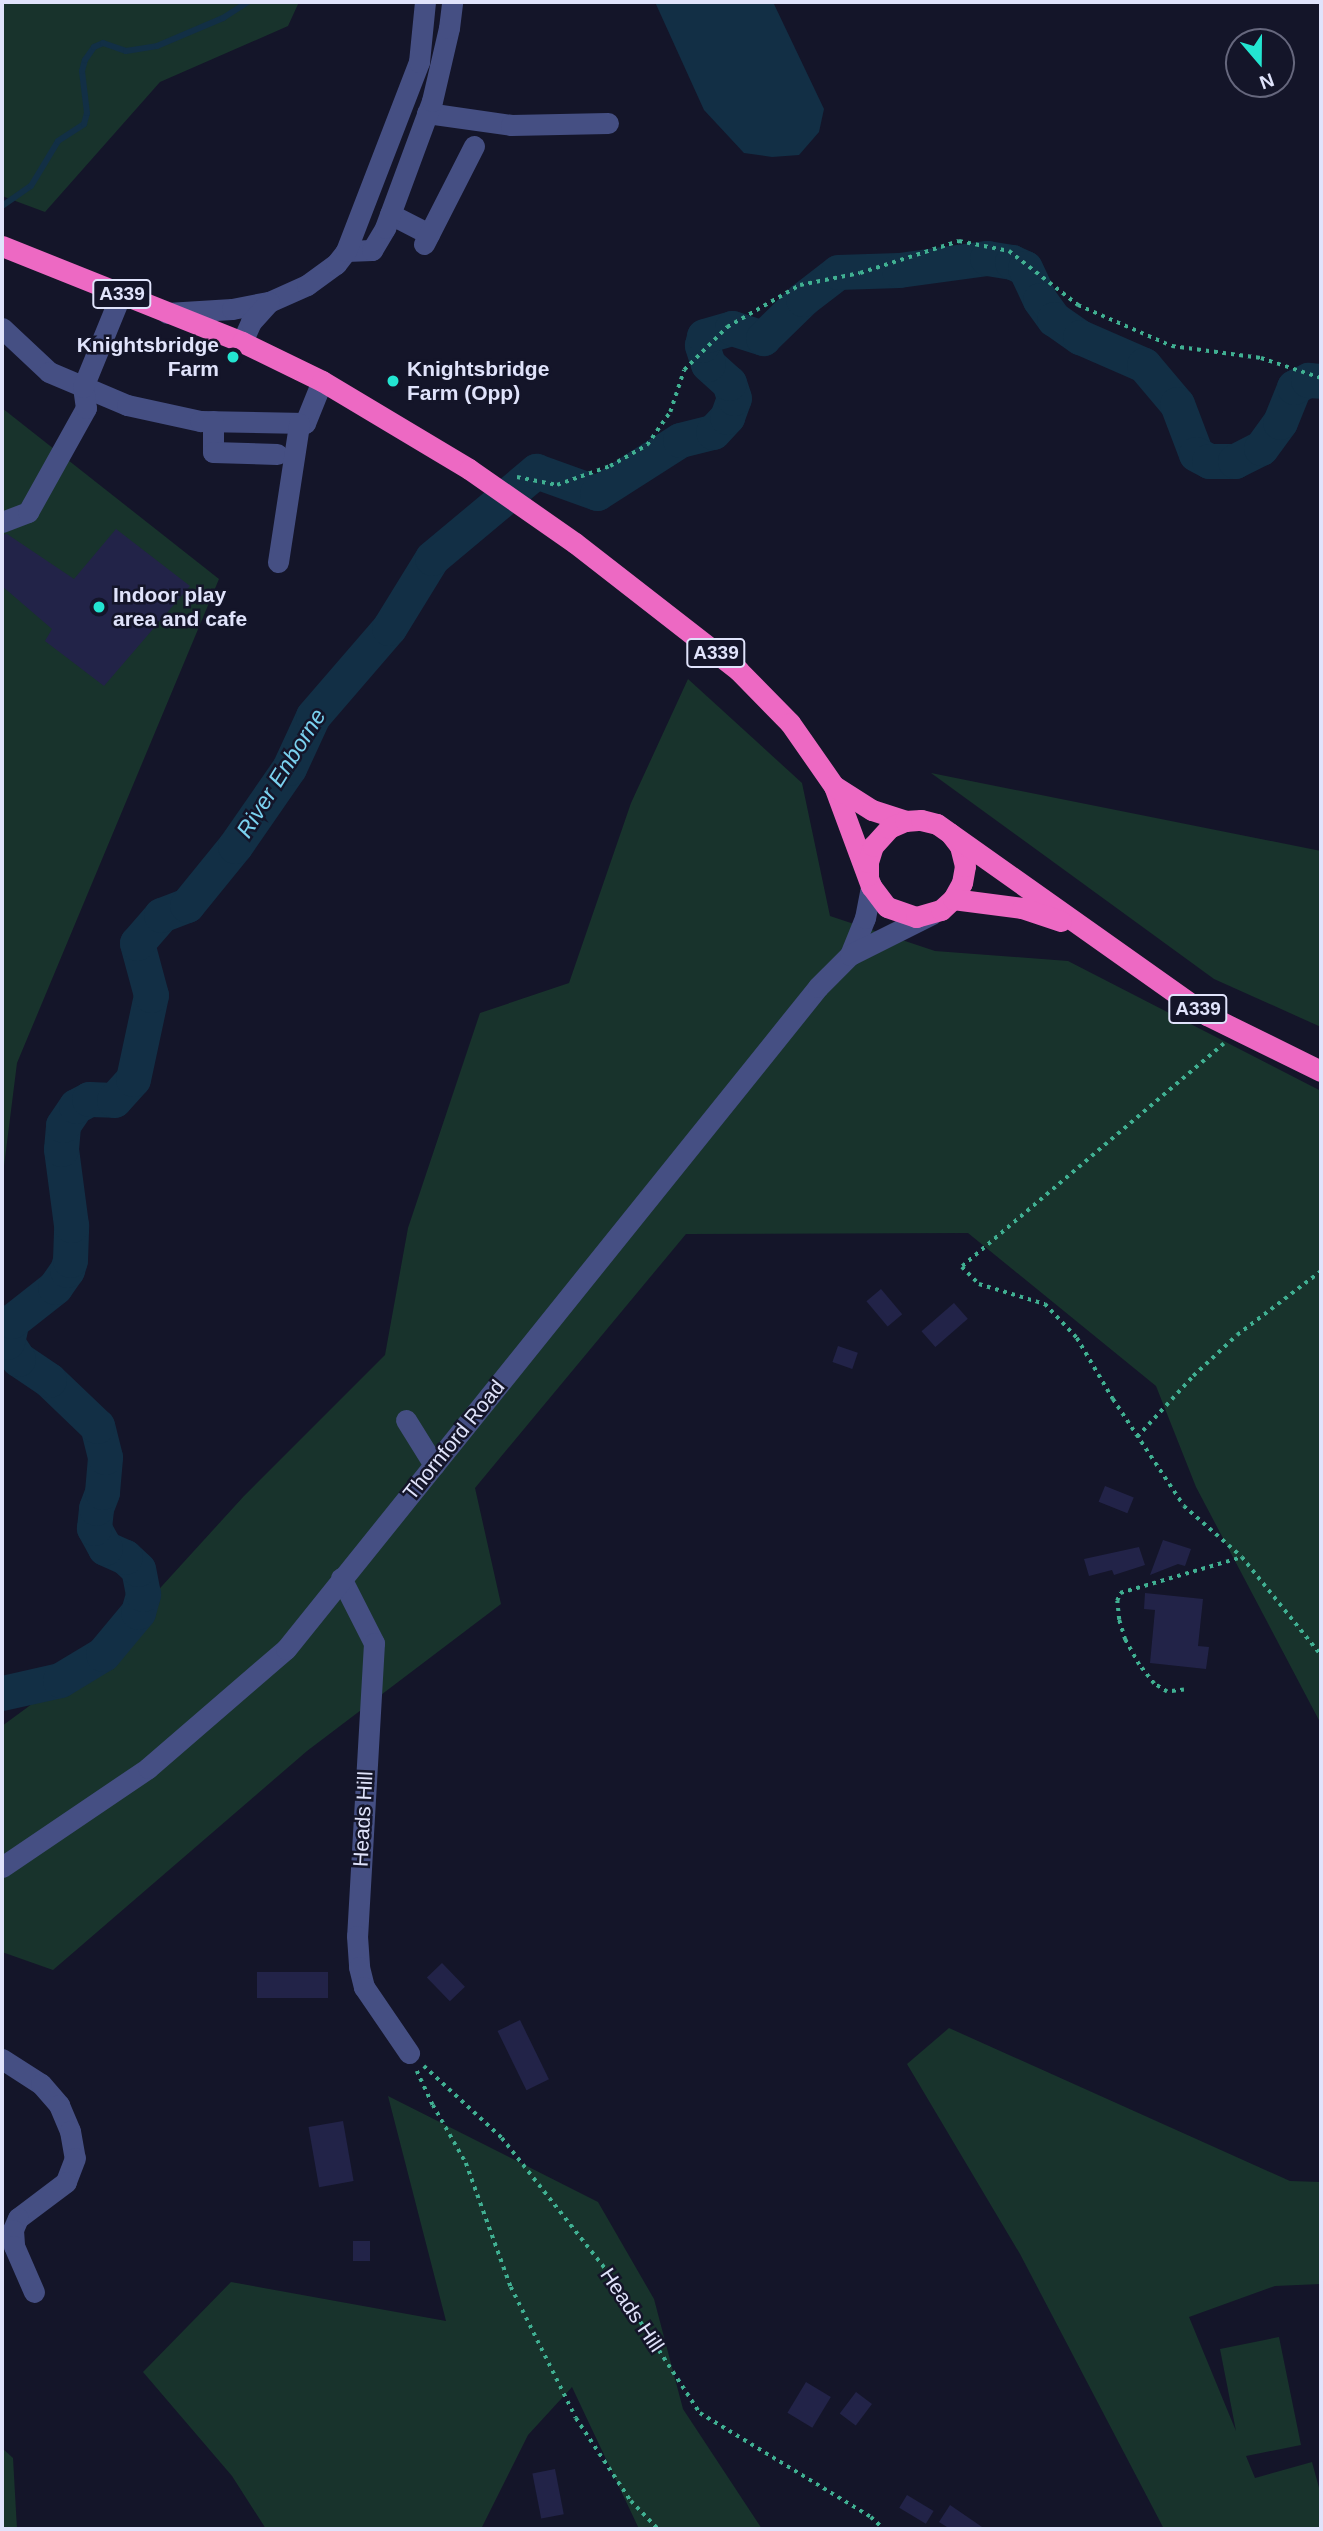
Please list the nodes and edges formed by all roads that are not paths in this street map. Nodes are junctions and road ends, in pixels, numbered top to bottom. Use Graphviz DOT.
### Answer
graph roads {
  1 [pos="425,2"];
  2 [pos="452,2"];
  3 [pos="427,113"];
  4 [pos="608,122"];
  5 [pos="474,146"];
  6 [pos="390,214"];
  7 [pos="2,246"];
  8 [pos="346,251"];
  9 [pos="121,294"];
  10 [pos="269,302"];
  11 [pos="167,313"];
  12 [pos="2,328"];
  13 [pos="242,342"];
  14 [pos="322,381"];
  15 [pos="83,387"];
  16 [pos="213,421"];
  17 [pos="311,422"];
  18 [pos="277,454"];
  19 [pos="2,522"];
  20 [pos="278,562"];
  21 [pos="834,786"];
  22 [pos="905,821"];
  23 [pos="950,833"];
  24 [pos="870,882"];
  25 [pos="953,899"];
  26 [pos="933,913"];
  27 [pos="1084,930"];
  28 [pos="850,955"];
  29 [pos="1321,1071"];
  30 [pos="406,1420"];
  31 [pos="434,1465"];
  32 [pos="341,1578"];
  33 [pos="2,1867"];
  34 [pos="409,2053"];
  35 [pos="2,2059"];
  36 [pos="34,2292"];
  1 -- 8 [label="street"];
  2 -- 3 [label="street"];
  3 -- 4 [label="street"];
  3 -- 6 [label="street"];
  5 -- 6 [label="street"];
  6 -- 8 [label="street"];
  7 -- 9 [label="highway, A339"];
  8 -- 10 [label="street"];
  9 -- 11 [label="highway, A339"];
  9 -- 15 [label="street"];
  10 -- 11 [label="street"];
  10 -- 13 [label="street"];
  11 -- 13 [label="highway, A339"];
  12 -- 15 [label="street"];
  13 -- 14 [label="highway, A339"];
  14 -- 17 [label="street"];
  14 -- 21 [label="highway, A339"];
  15 -- 16 [label="street"];
  15 -- 19 [label="street"];
  16 -- 17 [label="street"];
  16 -- 18 [label="street"];
  17 -- 20 [label="street"];
  21 -- 22 [label="highway, A339"];
  21 -- 24 [label="highway, A339"];
  22 -- 23 [label="highway"];
  22 -- 24 [label="highway"];
  23 -- 25 [label="highway"];
  23 -- 27 [label="highway, A339"];
  24 -- 26 [label="highway"];
  24 -- 28 [label="street, Thornford Road"];
  25 -- 26 [label="highway"];
  25 -- 27 [label="highway, A339"];
  26 -- 28 [label="street, Thornford Road"];
  27 -- 29 [label="highway, A339"];
  28 -- 31 [label="street, Thornford Road"];
  30 -- 31 [label="street"];
  31 -- 32 [label="street, Thornford Road"];
  32 -- 33 [label="street, Thornford Road"];
  32 -- 34 [label="street, Heads Hill"];
  35 -- 36 [label="street"];
}
